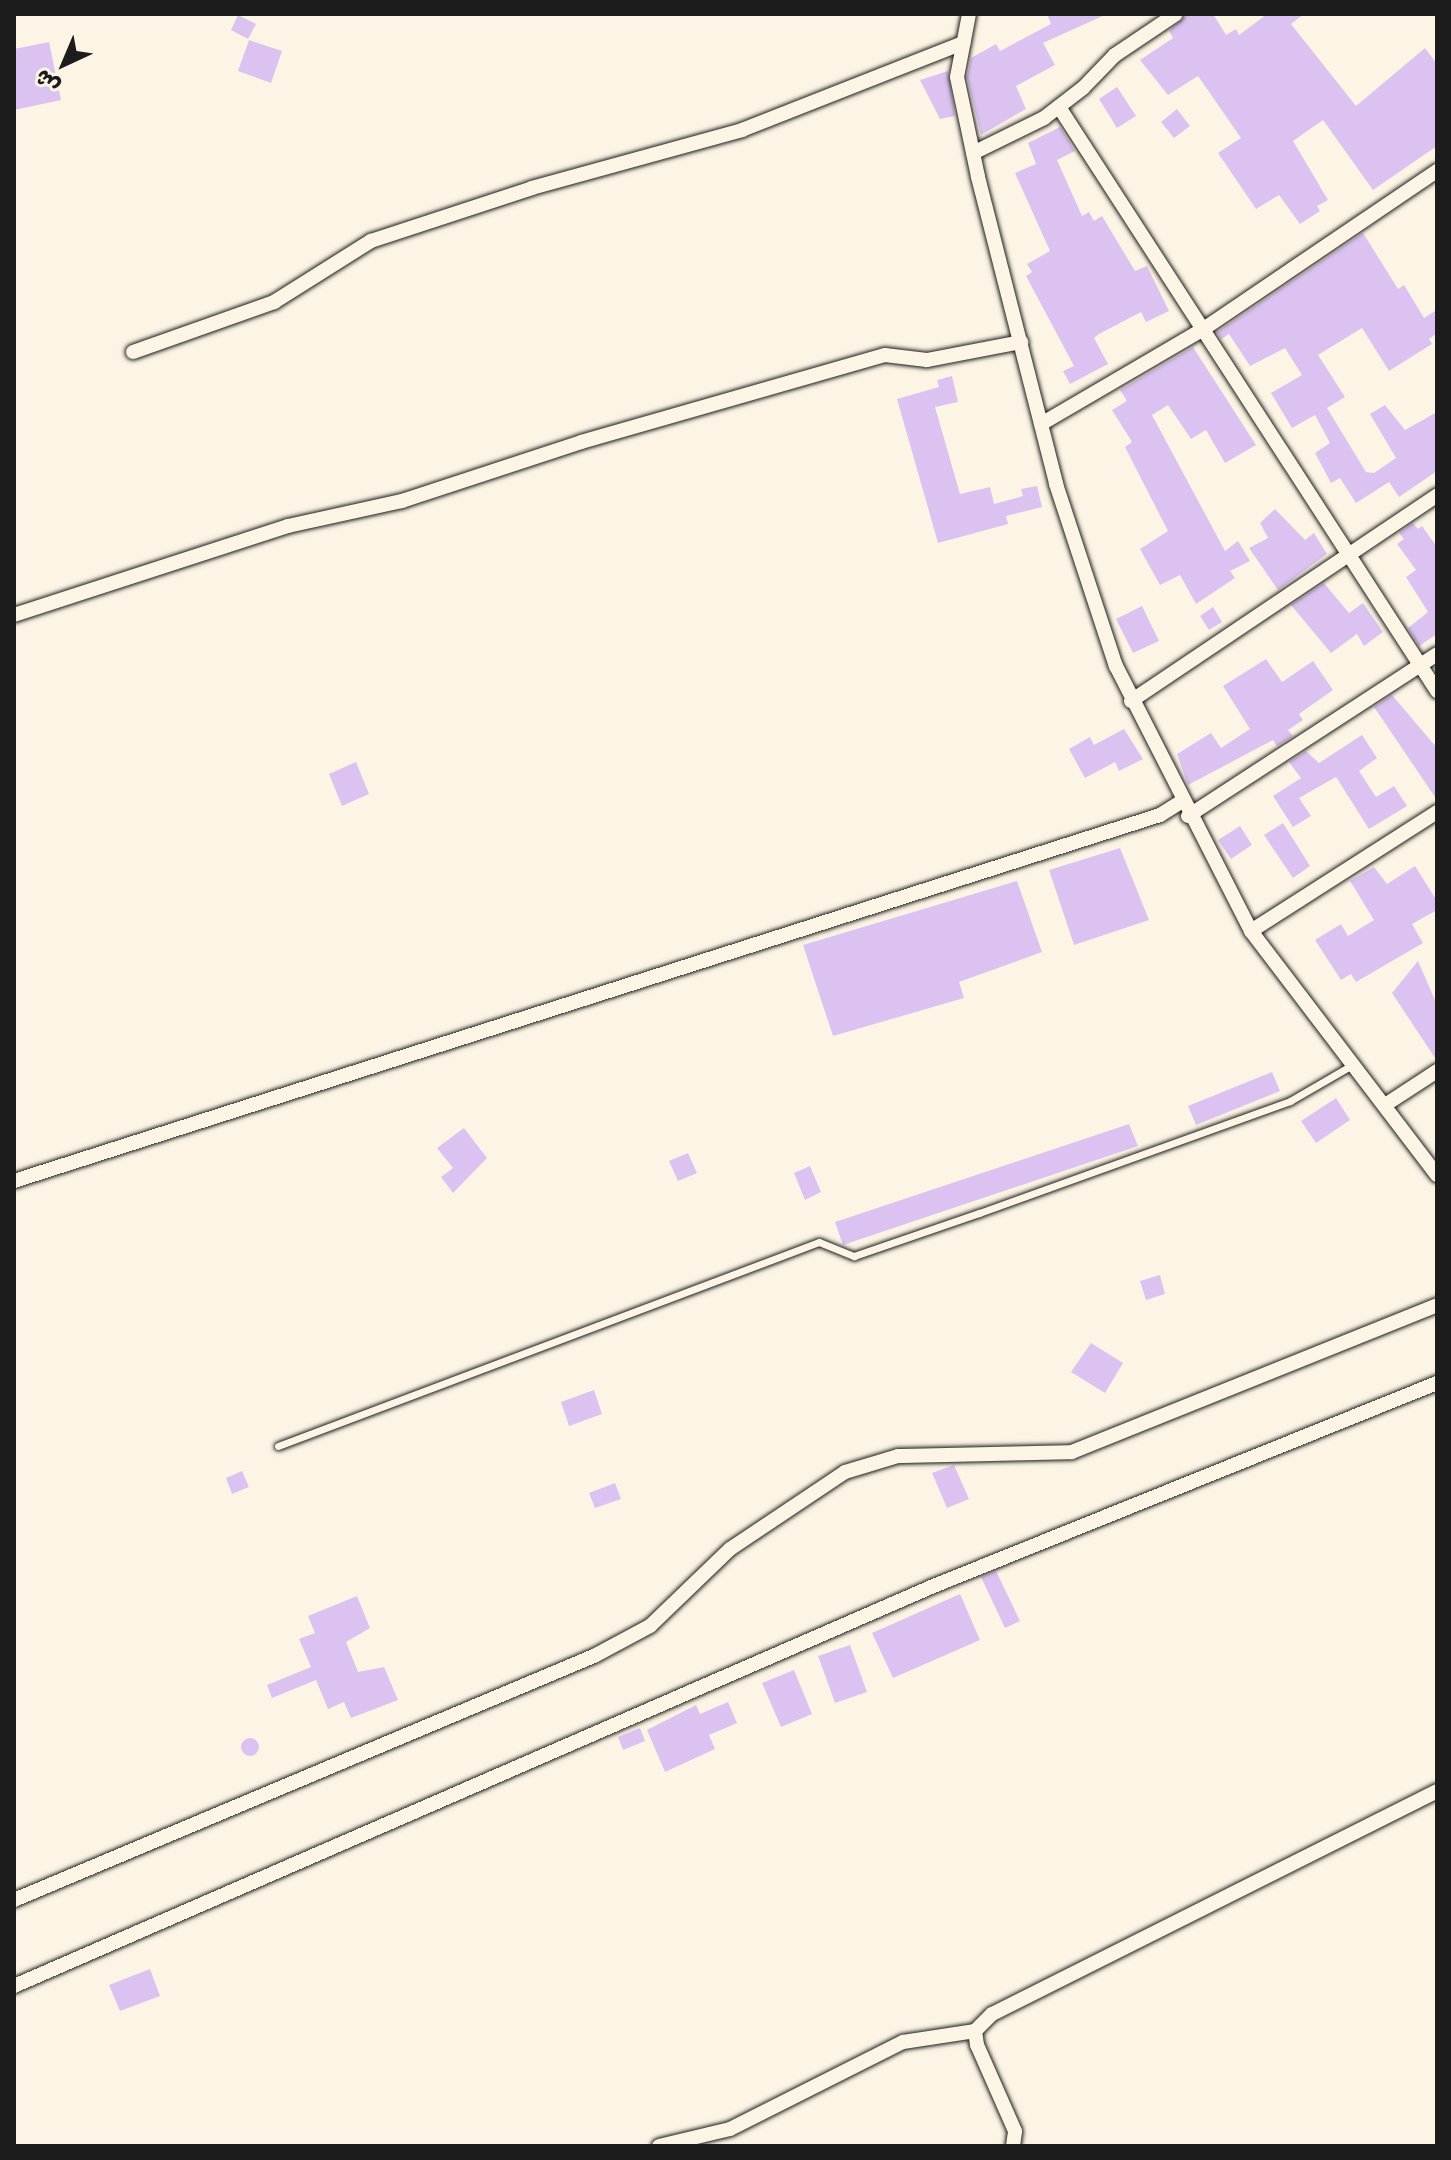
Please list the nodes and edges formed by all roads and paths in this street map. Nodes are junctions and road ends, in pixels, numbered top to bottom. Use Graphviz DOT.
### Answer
graph roads {
  1 [pos="969,14"];
  2 [pos="1176,14"];
  3 [pos="963,43"];
  4 [pos="1059,107"];
  5 [pos="973,153"];
  6 [pos="1437,171"];
  7 [pos="1202,330"];
  8 [pos="1021,342"];
  9 [pos="133,352"];
  10 [pos="1041,424"];
  11 [pos="1437,495"];
  12 [pos="1347,556"];
  13 [pos="14,615"];
  14 [pos="1437,654"];
  15 [pos="1420,665"];
  16 [pos="1437,691"];
  17 [pos="1131,701"];
  18 [pos="1181,802"];
  19 [pos="1437,812"];
  20 [pos="1188,816"];
  21 [pos="1251,931"];
  22 [pos="1352,1065"];
  23 [pos="1437,1071"];
  24 [pos="1385,1105"];
  25 [pos="1437,1175"];
  26 [pos="14,1181"];
  27 [pos="1437,1305"];
  28 [pos="1437,1383"];
  29 [pos="278,1446"];
  30 [pos="1437,1791"];
  31 [pos="14,1900"];
  32 [pos="14,1986"];
  33 [pos="975,2031"];
  34 [pos="659,2146"];
  35 [pos="1013,2146"];
  1 -- 3 [label="street"];
  2 -- 4 [label="street"];
  3 -- 5 [label="street"];
  3 -- 9 [label="street"];
  4 -- 5 [label="street"];
  4 -- 7 [label="street"];
  5 -- 8 [label="street"];
  6 -- 7 [label="street"];
  7 -- 10 [label="street"];
  7 -- 12 [label="street"];
  8 -- 10 [label="street"];
  8 -- 13 [label="street"];
  10 -- 17 [label="street"];
  11 -- 12 [label="street"];
  12 -- 15 [label="street"];
  12 -- 17 [label="street"];
  14 -- 15 [label="street"];
  15 -- 16 [label="street"];
  15 -- 20 [label="street"];
  17 -- 18 [label="street"];
  18 -- 20 [label="street"];
  18 -- 26 [label="street"];
  19 -- 21 [label="street"];
  20 -- 21 [label="street"];
  21 -- 22 [label="street"];
  22 -- 24 [label="street"];
  22 -- 29 [label="lane"];
  23 -- 24 [label="street"];
  24 -- 25 [label="street"];
  27 -- 31 [label="street"];
  28 -- 32 [label="street"];
  30 -- 33 [label="street"];
  33 -- 34 [label="street"];
  33 -- 35 [label="street"];
}
